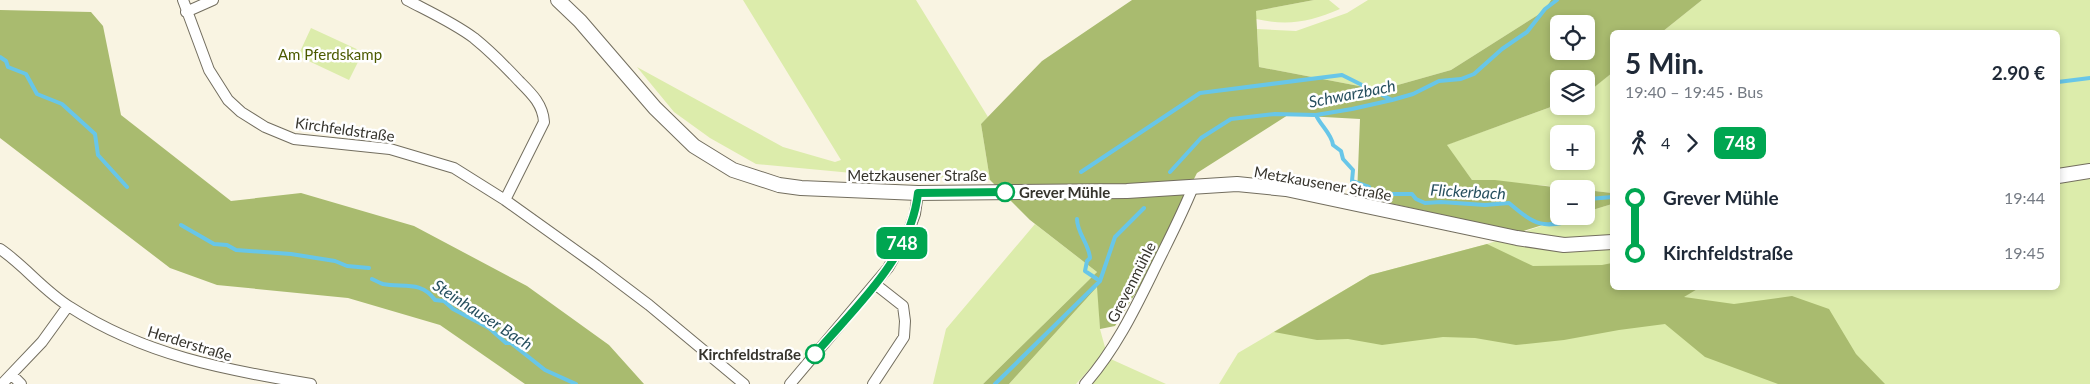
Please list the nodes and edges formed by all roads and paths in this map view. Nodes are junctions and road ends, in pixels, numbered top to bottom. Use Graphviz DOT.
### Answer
graph roads {
  1 [pos="183,0"];
  2 [pos="213,0"];
  3 [pos="407,0"];
  4 [pos="558,0"];
  5 [pos="186,12"];
  6 [pos="2090,171"];
  7 [pos="2060,176"];
  8 [pos="1193,187"];
  9 [pos="918,193"];
  10 [pos="505,200"];
  11 [pos="1610,242"];
  12 [pos="0,249"];
  13 [pos="875,284"];
  14 [pos="68,306"];
  15 [pos="236,372"];
  16 [pos="12,375"];
  17 [pos="2,384"];
  18 [pos="21,384"];
  19 [pos="234,384"];
  20 [pos="311,384"];
  21 [pos="744,384"];
  22 [pos="790,384"];
  23 [pos="873,384"];
  24 [pos="1085,384"];
  1 -- 5 [label="street, Kirchfeldstraße"];
  2 -- 5 [label="street"];
  3 -- 10 [label="street"];
  4 -- 9 [label="main road, Metzkausener Straße"];
  5 -- 10 [label="street, Kirchfeldstraße"];
  6 -- 7 [label="main road"];
  8 -- 9 [label="main road, Metzkausener Straße"];
  8 -- 11 [label="main road, Metzkausener Straße"];
  8 -- 24 [label="street, Grevenmühle"];
  9 -- 13 [label="street"];
  10 -- 21 [label="street, Kirchfeldstraße"];
  12 -- 14 [label="street, Herderstraße"];
  13 -- 22 [label="street"];
  13 -- 23 [label="street"];
  14 -- 15 [label="street, Herderstraße"];
  14 -- 16 [label="street"];
  15 -- 19 [label="street"];
  15 -- 20 [label="street, Herderstraße"];
  16 -- 17 [label="street"];
  16 -- 18 [label="street"];
}
